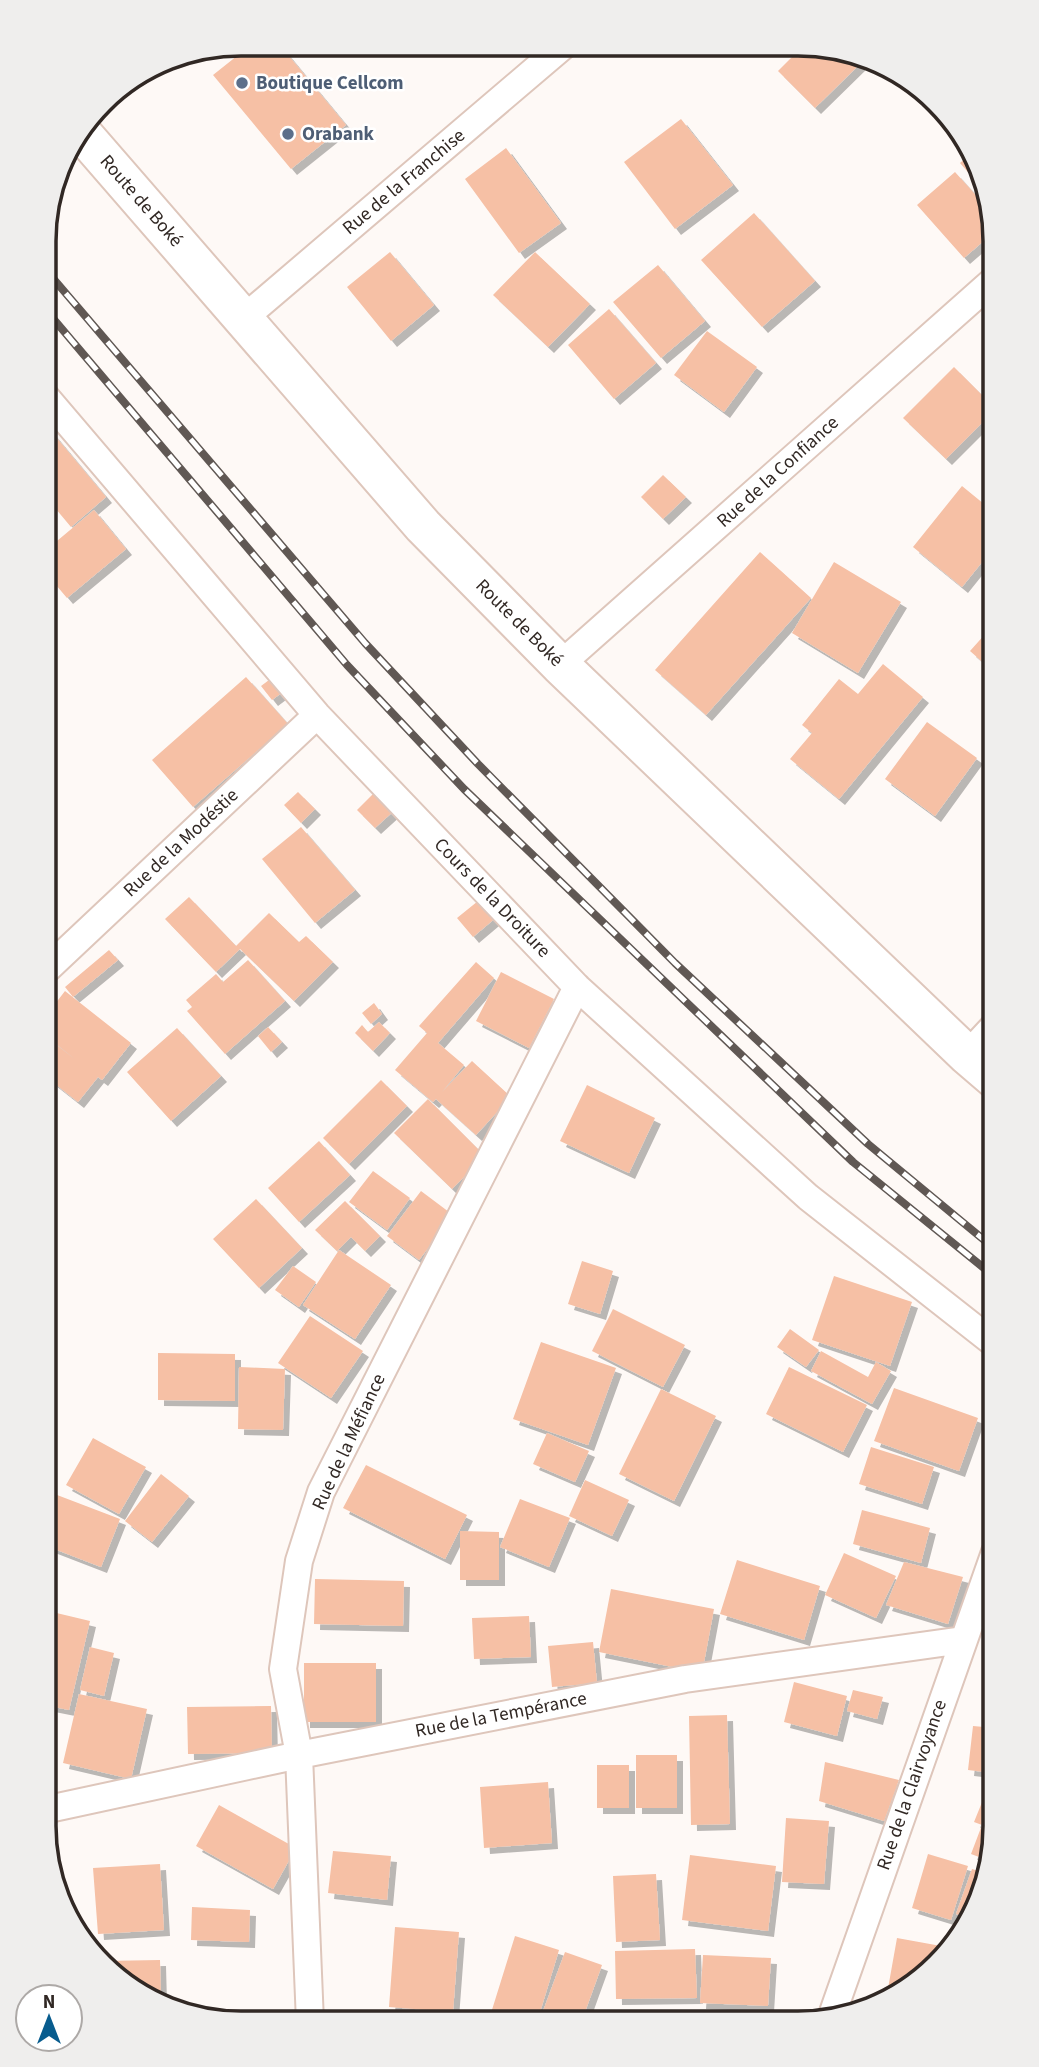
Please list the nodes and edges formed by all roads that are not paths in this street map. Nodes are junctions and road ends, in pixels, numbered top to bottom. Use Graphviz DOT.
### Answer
graph roads {
  1 [pos="552,56"];
  2 [pos="87,139"];
  3 [pos="983,290"];
  4 [pos="244,318"];
  5 [pos="56,409"];
  6 [pos="560,665"];
  7 [pos="317,715"];
  8 [pos="56,961"];
  9 [pos="577,987"];
  10 [pos="981,1067"];
  11 [pos="983,1335"];
  12 [pos="983,1585"];
  13 [pos="963,1640"];
  14 [pos="299,1755"];
  15 [pos="56,1807"];
  16 [pos="835,2007"];
  17 [pos="310,2011"];
  1 -- 4 [label="street, Rue de la Franchise"];
  2 -- 4 [label="main road, Route de Boké"];
  3 -- 6 [label="street, Rue de la Confiance"];
  4 -- 6 [label="main road, Route de Boké"];
  5 -- 7 [label="street, Cours de la Droiture"];
  6 -- 10 [label="main road, Route de Boké"];
  7 -- 8 [label="street, Rue de la Modéstie"];
  7 -- 9 [label="street, Cours de la Droiture"];
  9 -- 11 [label="street, Cours de la Droiture"];
  9 -- 14 [label="street, Rue de la Méfiance"];
  12 -- 13 [label="street, Rue de la Clairvoyance"];
  13 -- 14 [label="street, Rue de la Tempérance"];
  13 -- 16 [label="street, Rue de la Clairvoyance"];
  14 -- 15 [label="street, Rue de la Tempérance"];
  14 -- 17 [label="street, Rue de la Méfiance"];
}
